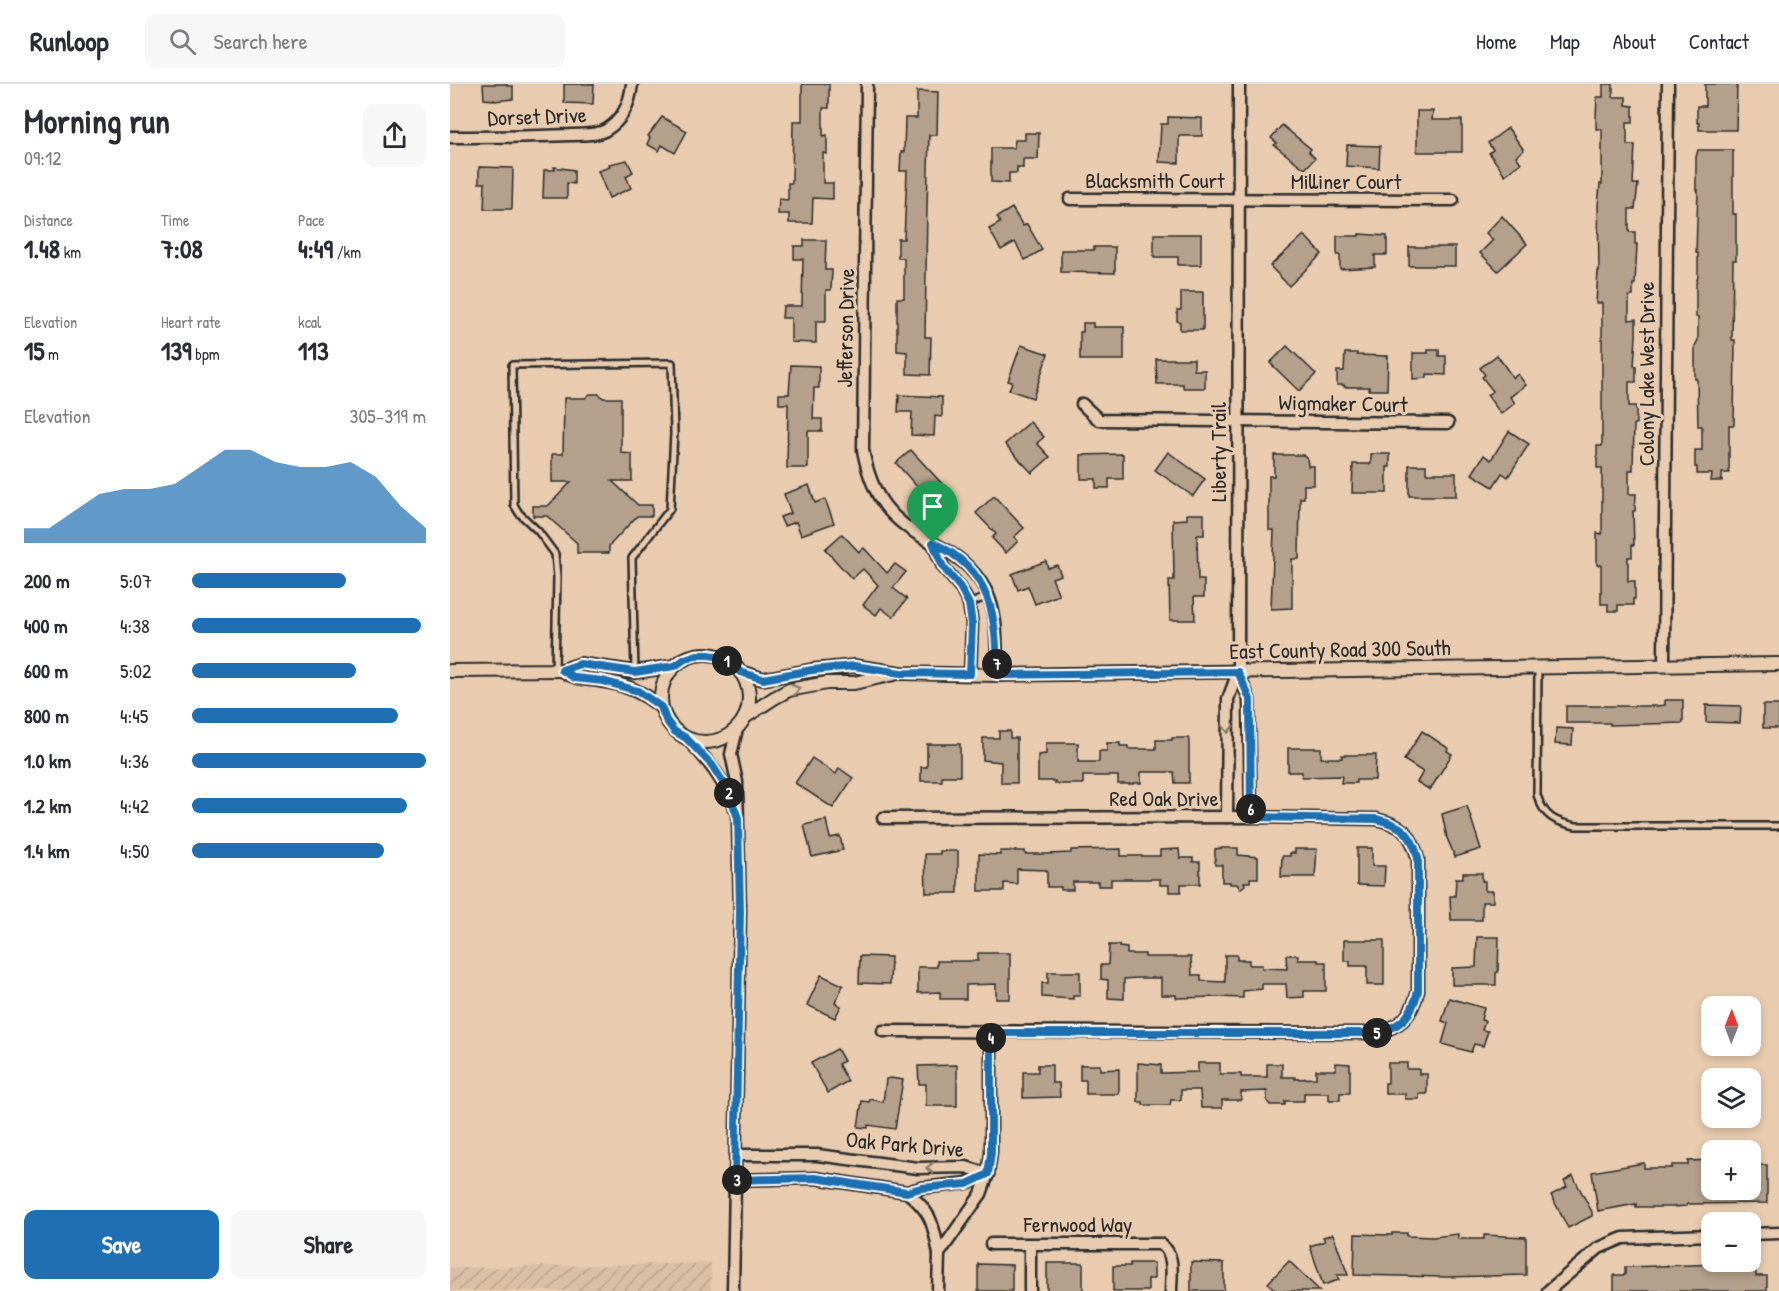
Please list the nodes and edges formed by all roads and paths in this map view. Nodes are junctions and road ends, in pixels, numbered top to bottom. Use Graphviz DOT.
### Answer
graph roads {
  1 [pos="632,84"];
  2 [pos="867,84"];
  3 [pos="1239,84"];
  4 [pos="1668,84"];
  5 [pos="450,137"];
  6 [pos="1070,200"];
  7 [pos="1239,200"];
  8 [pos="1453,200"];
  9 [pos="1082,404"];
  10 [pos="1237,421"];
  11 [pos="1448,423"];
  12 [pos="933,543"];
  13 [pos="988,596"];
  14 [pos="969,604"];
  15 [pos="1664,664"];
  16 [pos="1779,664"];
  17 [pos="675,666"];
  18 [pos="1538,666"];
  19 [pos="559,670"];
  20 [pos="450,671"];
  21 [pos="635,672"];
  22 [pos="740,672"];
  23 [pos="1238,672"];
  24 [pos="901,673"];
  25 [pos="970,674"];
  26 [pos="997,675"];
  27 [pos="661,707"];
  28 [pos="745,717"];
  29 [pos="737,729"];
  30 [pos="686,738"];
  31 [pos="1227,817"];
  32 [pos="1251,817"];
  33 [pos="738,818"];
  34 [pos="883,818"];
  35 [pos="1779,826"];
  36 [pos="883,1031"];
  37 [pos="991,1033"];
  38 [pos="735,1155"];
  39 [pos="988,1174"];
  40 [pos="735,1180"];
  41 [pos="907,1192"];
  42 [pos="1779,1233"];
  43 [pos="1761,1234"];
  44 [pos="1701,1235"];
  45 [pos="991,1244"];
  46 [pos="1030,1245"];
  47 [pos="939,1254"];
  48 [pos="733,1291"];
  49 [pos="938,1291"];
  50 [pos="1030,1291"];
  51 [pos="1171,1291"];
  52 [pos="1548,1291"];
  1 -- 5 [label="street, Dorset Drive"];
  2 -- 12 [label="street, Jefferson Drive"];
  3 -- 7 [label="street, Liberty Trail"];
  4 -- 15 [label="street, Colony Lake West Drive"];
  6 -- 7 [label="street, Blacksmith Court"];
  7 -- 8 [label="street, Milliner Court"];
  7 -- 10 [label="street, Liberty Trail"];
  9 -- 10 [label="street, Wigmaker Court"];
  10 -- 11 [label="street, Wigmaker Court"];
  10 -- 23 [label="street, Liberty Trail"];
  12 -- 13 [label="street, Jefferson Drive"];
  12 -- 14 [label="street"];
  13 -- 14 [label="lane"];
  13 -- 26 [label="street, Jefferson Drive"];
  14 -- 25 [label="street"];
  15 -- 16 [label="street, East County Road 300 South"];
  15 -- 18 [label="street, East County Road 300 South"];
  17 -- 21 [label="street"];
  17 -- 22 [label="street"];
  17 -- 27 [label="street"];
  18 -- 23 [label="street, East County Road 300 South"];
  18 -- 35 [label="lane"];
  19 -- 20 [label="street"];
  19 -- 21 [label="street"];
  19 -- 21 [label="lane"];
  19 -- 27 [label="street"];
  22 -- 24 [label="street, East County Road 300 South"];
  22 -- 28 [label="street"];
  23 -- 26 [label="street, East County Road 300 South"];
  23 -- 31 [label="street, one-way"];
  23 -- 32 [label="street, Liberty Trail"];
  24 -- 25 [label="street, East County Road 300 South"];
  28 -- 24 [label="street, East County Road 300 South, one-way"];
  25 -- 26 [label="street, East County Road 300 South"];
  27 -- 30 [label="street"];
  28 -- 29 [label="street"];
  29 -- 30 [label="street"];
  29 -- 33 [label="street"];
  30 -- 33 [label="street"];
  31 -- 32 [label="street, Red Oak Drive"];
  31 -- 34 [label="street, Red Oak Drive"];
  32 -- 37 [label="street, Red Oak Drive"];
  33 -- 38 [label="street"];
  36 -- 37 [label="street, Red Oak Drive"];
  37 -- 39 [label="street"];
  39 -- 38 [label="street, Oak Park Drive, one-way"];
  38 -- 40 [label="street"];
  39 -- 41 [label="street, Oak Park Drive"];
  39 -- 47 [label="street"];
  40 -- 41 [label="street, Oak Park Drive"];
  40 -- 48 [label="street"];
  41 -- 47 [label="street"];
  42 -- 43 [label="street"];
  44 -- 52 [label="street"];
  45 -- 46 [label="street, Fernwood Way"];
  46 -- 50 [label="street"];
  46 -- 51 [label="street, Fernwood Way"];
  47 -- 49 [label="street"];
}
